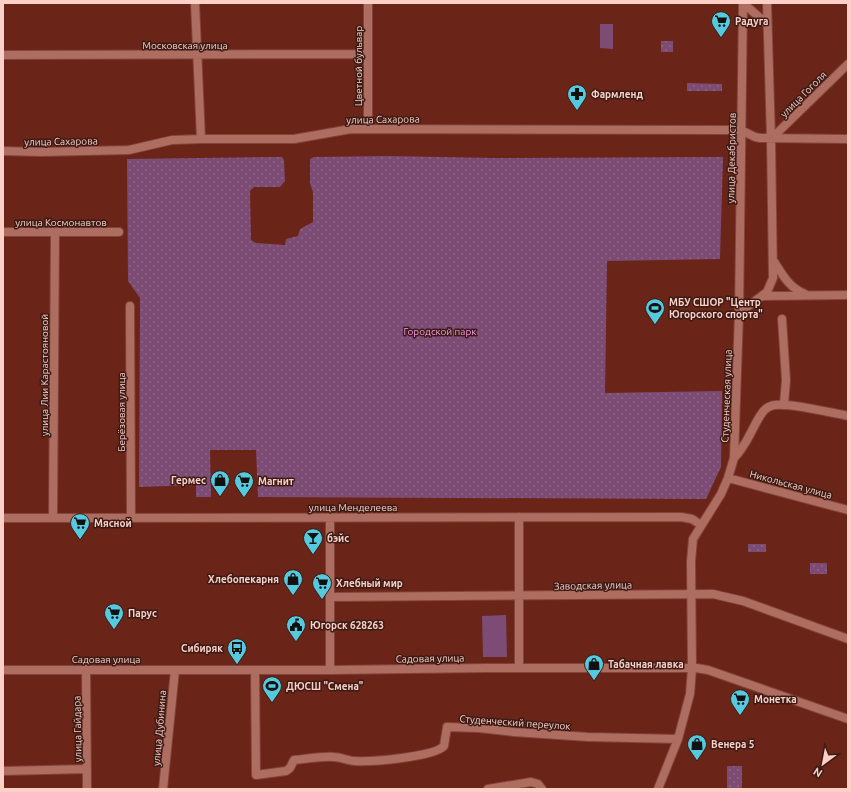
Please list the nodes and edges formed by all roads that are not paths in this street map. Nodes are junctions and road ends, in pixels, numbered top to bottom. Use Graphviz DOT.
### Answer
graph roads {
  1 [pos="195,3"];
  2 [pos="368,3"];
  3 [pos="743,3"];
  4 [pos="767,3"];
  5 [pos="767,24"];
  6 [pos="367,54"];
  7 [pos="3,55"];
  8 [pos="197,55"];
  9 [pos="848,64"];
  10 [pos="368,129"];
  11 [pos="741,130"];
  12 [pos="201,139"];
  13 [pos="771,139"];
  14 [pos="848,139"];
  15 [pos="3,151"];
  16 [pos="3,232"];
  17 [pos="54,232"];
  18 [pos="119,232"];
  19 [pos="773,259"];
  20 [pos="848,295"];
  21 [pos="762,296"];
  22 [pos="810,296"];
  23 [pos="130,306"];
  24 [pos="739,313"];
  25 [pos="782,319"];
  26 [pos="784,404"];
  27 [pos="848,416"];
  28 [pos="734,458"];
  29 [pos="728,478"];
  30 [pos="848,510"];
  31 [pos="330,517"];
  32 [pos="519,517"];
  33 [pos="3,518"];
  34 [pos="53,518"];
  35 [pos="131,518"];
  36 [pos="701,525"];
  37 [pos="691,594"];
  38 [pos="519,596"];
  39 [pos="331,597"];
  40 [pos="848,639"];
  41 [pos="519,668"];
  42 [pos="692,668"];
  43 [pos="86,669"];
  44 [pos="3,670"];
  45 [pos="175,670"];
  46 [pos="255,670"];
  47 [pos="330,670"];
  48 [pos="848,719"];
  49 [pos="678,739"];
  50 [pos="87,769"];
  51 [pos="3,771"];
  52 [pos="540,787"];
  53 [pos="88,789"];
  54 [pos="163,789"];
  55 [pos="488,789"];
  56 [pos="658,789"];
  1 -- 8 [label="street"];
  2 -- 6 [label="street, Цветной бульвар"];
  3 -- 5 [label="street"];
  3 -- 11 [label="street, улица Декабристов"];
  4 -- 5 [label="street"];
  5 -- 13 [label="street"];
  6 -- 8 [label="street, Московская улица"];
  6 -- 10 [label="street, Цветной бульвар"];
  7 -- 8 [label="street, Московская улица"];
  8 -- 12 [label="street"];
  9 -- 13 [label="street, улица Гоголя"];
  10 -- 11 [label="street, улица Сахарова"];
  10 -- 12 [label="street, улица Сахарова"];
  11 -- 13 [label="street"];
  11 -- 24 [label="street, улица Декабристов"];
  12 -- 15 [label="street, улица Сахарова"];
  13 -- 14 [label="street"];
  13 -- 19 [label="street"];
  16 -- 17 [label="street, улица Космонавтов"];
  17 -- 18 [label="street, улица Космонавтов"];
  17 -- 34 [label="street, улица Лии Карастояновой"];
  19 -- 21 [label="street"];
  19 -- 22 [label="street"];
  20 -- 22 [label="street"];
  21 -- 22 [label="street"];
  21 -- 24 [label="street"];
  23 -- 35 [label="street, Берёзовая улица"];
  24 -- 28 [label="street, Студенческая улица"];
  25 -- 26 [label="street"];
  26 -- 27 [label="street"];
  26 -- 28 [label="street"];
  28 -- 29 [label="street, Студенческая улица"];
  29 -- 30 [label="street, Никольская улица"];
  29 -- 36 [label="street, Студенческая улица"];
  31 -- 32 [label="street, улица Менделеева"];
  31 -- 35 [label="street, улица Менделеева"];
  31 -- 39 [label="street"];
  32 -- 36 [label="street, улица Менделеева"];
  32 -- 38 [label="street"];
  33 -- 34 [label="street, улица Менделеева"];
  34 -- 35 [label="street, улица Менделеева"];
  36 -- 37 [label="street, Студенческая улица"];
  37 -- 38 [label="street, Заводская улица"];
  37 -- 40 [label="street, Заводская улица"];
  37 -- 42 [label="street, Студенческая улица"];
  38 -- 39 [label="street, Заводская улица"];
  38 -- 41 [label="street"];
  39 -- 47 [label="street"];
  41 -- 42 [label="street, Садовая улица"];
  41 -- 47 [label="street, Садовая улица"];
  42 -- 48 [label="street, Садовая улица"];
  42 -- 49 [label="street, Студенческая улица"];
  43 -- 44 [label="street, Садовая улица"];
  43 -- 45 [label="street, Садовая улица"];
  43 -- 50 [label="street, улица Гайдара"];
  45 -- 46 [label="street, Садовая улица"];
  45 -- 54 [label="street, улица Дубинина"];
  46 -- 47 [label="street, Садовая улица"];
  46 -- 49 [label="street, Студенческий переулок"];
  49 -- 56 [label="street, Студенческая улица"];
  50 -- 51 [label="street"];
  50 -- 53 [label="street, улица Гайдара"];
  52 -- 55 [label="street"];
}
